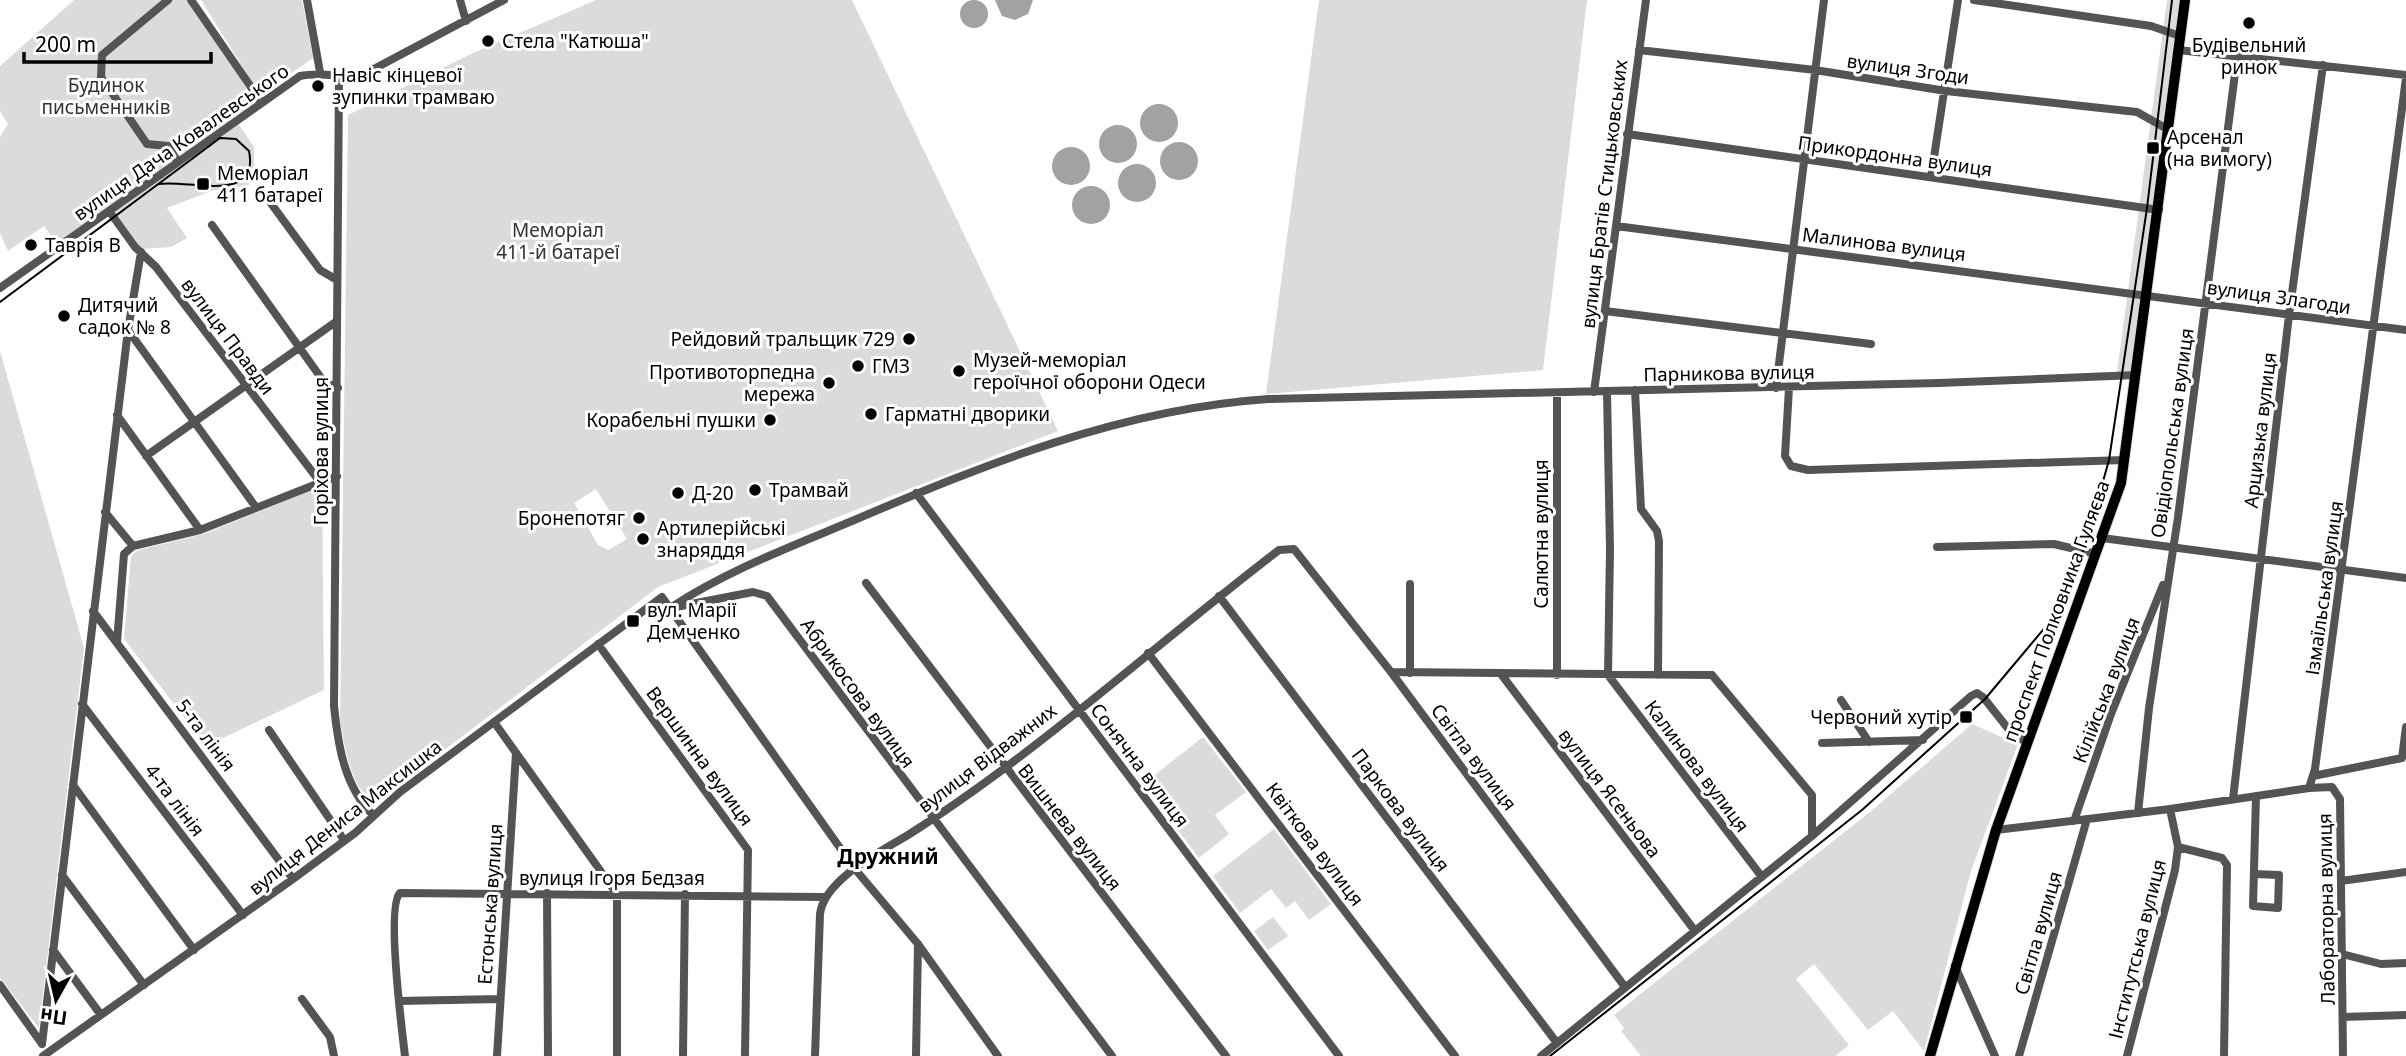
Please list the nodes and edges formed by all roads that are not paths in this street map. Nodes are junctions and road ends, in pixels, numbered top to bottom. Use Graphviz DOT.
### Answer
graph roads {
  1 [pos="168,0"];
  2 [pos="191,0"];
  3 [pos="307,0"];
  4 [pos="460,0"];
  5 [pos="504,0"];
  6 [pos="1646,0"];
  7 [pos="1824,0"];
  8 [pos="1958,0"];
  9 [pos="1974,0"];
  10 [pos="2185,0"];
  11 [pos="466,21"];
  12 [pos="2180,36"];
  13 [pos="1639,50"];
  14 [pos="2178,50"];
  15 [pos="2237,58"];
  16 [pos="2323,65"];
  17 [pos="1815,70"];
  18 [pos="320,72"];
  19 [pos="339,76"];
  20 [pos="2406,77"];
  21 [pos="1946,91"];
  22 [pos="262,103"];
  23 [pos="2169,130"];
  24 [pos="1627,134"];
  25 [pos="1804,160"];
  26 [pos="178,162"];
  27 [pos="1931,177"];
  28 [pos="264,194"];
  29 [pos="2159,210"];
  30 [pos="109,211"];
  31 [pos="212,225"];
  32 [pos="1616,226"];
  33 [pos="1793,249"];
  34 [pos="141,252"];
  35 [pos="337,280"];
  36 [pos="0,288"];
  37 [pos="2148,293"];
  38 [pos="2205,303"];
  39 [pos="1605,311"];
  40 [pos="2289,315"];
  41 [pos="337,321"];
  42 [pos="2374,325"];
  43 [pos="128,330"];
  44 [pos="2406,330"];
  45 [pos="1783,332"];
  46 [pos="1871,344"];
  47 [pos="300,346"];
  48 [pos="2136,375"];
  49 [pos="245,385"];
  50 [pos="338,388"];
  51 [pos="1776,388"];
  52 [pos="1788,388"];
  53 [pos="1635,390"];
  54 [pos="1607,391"];
  55 [pos="1594,392"];
  56 [pos="1557,393"];
  57 [pos="117,415"];
  58 [pos="194,421"];
  59 [pos="146,457"];
  60 [pos="2125,460"];
  61 [pos="337,476"];
  62 [pos="320,482"];
  63 [pos="916,494"];
  64 [pos="255,506"];
  65 [pos="105,512"];
  66 [pos="200,530"];
  67 [pos="2102,538"];
  68 [pos="133,546"];
  69 [pos="1937,547"];
  70 [pos="2172,547"];
  71 [pos="1294,549"];
  72 [pos="2096,554"];
  73 [pos="2261,558"];
  74 [pos="2343,569"];
  75 [pos="2169,572"];
  76 [pos="2406,578"];
  77 [pos="866,583"];
  78 [pos="1410,584"];
  79 [pos="1219,596"];
  80 [pos="670,608"];
  81 [pos="93,611"];
  82 [pos="117,642"];
  83 [pos="598,644"];
  84 [pos="1148,653"];
  85 [pos="1391,672"];
  86 [pos="1410,673"];
  87 [pos="1501,674"];
  88 [pos="1557,675"];
  89 [pos="1608,675"];
  90 [pos="1658,675"];
  91 [pos="1841,699"];
  92 [pos="82,704"];
  93 [pos="1078,709"];
  94 [pos="494,722"];
  95 [pos="2406,727"];
  96 [pos="269,730"];
  97 [pos="1923,740"];
  98 [pos="1869,742"];
  99 [pos="1822,743"];
  100 [pos="2027,743"];
  101 [pos="516,753"];
  102 [pos="2404,758"];
  103 [pos="1003,766"];
  104 [pos="2313,776"];
  105 [pos="73,785"];
  106 [pos="2309,788"];
  107 [pos="2256,796"];
  108 [pos="2233,799"];
  109 [pos="2170,809"];
  110 [pos="2138,813"];
  111 [pos="373,815"];
  112 [pos="2087,819"];
  113 [pos="932,820"];
  114 [pos="2074,821"];
  115 [pos="1996,830"];
  116 [pos="1812,836"];
  117 [pos="344,840"];
  118 [pos="2178,847"];
  119 [pos="855,868"];
  120 [pos="2406,872"];
  121 [pos="2254,874"];
  122 [pos="62,875"];
  123 [pos="1762,877"];
  124 [pos="293,879"];
  125 [pos="2341,881"];
  126 [pos="506,893"];
  127 [pos="547,893"];
  128 [pos="617,894"];
  129 [pos="685,894"];
  130 [pos="748,895"];
  131 [pos="825,897"];
  132 [pos="243,915"];
  133 [pos="1695,931"];
  134 [pos="918,944"];
  135 [pos="53,950"];
  136 [pos="194,950"];
  137 [pos="2342,954"];
  138 [pos="2406,963"];
  139 [pos="1954,965"];
  140 [pos="0,985"];
  141 [pos="144,985"];
  142 [pos="1625,987"];
  143 [pos="302,999"];
  144 [pos="500,999"];
  145 [pos="399,1001"];
  146 [pos="101,1014"];
  147 [pos="2406,1014"];
  148 [pos="2343,1017"];
  149 [pos="1557,1043"];
  150 [pos="44,1051"];
  151 [pos="334,1056"];
  152 [pos="405,1056"];
  153 [pos="497,1056"];
  154 [pos="548,1056"];
  155 [pos="617,1056"];
  156 [pos="682,1056"];
  157 [pos="745,1056"];
  158 [pos="815,1056"];
  159 [pos="916,1056"];
  160 [pos="998,1056"];
  161 [pos="1112,1056"];
  162 [pos="1226,1056"];
  163 [pos="1339,1056"];
  164 [pos="1455,1056"];
  165 [pos="1541,1056"];
  166 [pos="1930,1056"];
  167 [pos="1995,1056"];
  168 [pos="2019,1056"];
  169 [pos="2127,1056"];
  170 [pos="2224,1056"];
  171 [pos="2343,1056"];
  1 -- 26 [label="street"];
  2 -- 22 [label="street"];
  3 -- 18 [label="street"];
  4 -- 11 [label="street"];
  5 -- 11 [label="street, вулиця Дача Ковалевського"];
  6 -- 13 [label="street, вулиця Братів Стицьковських"];
  7 -- 17 [label="street"];
  8 -- 21 [label="street"];
  9 -- 12 [label="street"];
  10 -- 12 [label="main road, проспект Полковника Гуляєва"];
  11 -- 19 [label="street, вулиця Дача Ковалевського"];
  12 -- 14 [label="main road, проспект Полковника Гуляєва"];
  13 -- 17 [label="street, вулиця Згоди"];
  13 -- 24 [label="street, вулиця Братів Стицьковських"];
  14 -- 15 [label="street, Ізмаїльська вулиця"];
  14 -- 23 [label="main road, проспект Полковника Гуляєва"];
  15 -- 16 [label="street, Ізмаїльська вулиця"];
  15 -- 38 [label="street, Овідіопольська вулиця"];
  16 -- 20 [label="street, Ізмаїльська вулиця"];
  16 -- 40 [label="street, Арцизька вулиця"];
  17 -- 21 [label="street, вулиця Згоди"];
  17 -- 25 [label="street"];
  18 -- 19 [label="street, вулиця Дача Ковалевського"];
  18 -- 22 [label="street, вулиця Дача Ковалевського"];
  19 -- 35 [label="street, Горіхова вулиця"];
  20 -- 42 [label="street, Ізмаїльська вулиця"];
  21 -- 23 [label="street, вулиця Згоди"];
  21 -- 27 [label="street"];
  22 -- 26 [label="street, вулиця Дача Ковалевського"];
  23 -- 29 [label="main road, проспект Полковника Гуляєва"];
  24 -- 25 [label="street, Прикордонна вулиця"];
  24 -- 32 [label="street, вулиця Братів Стицьковських"];
  25 -- 27 [label="street, Прикордонна вулиця"];
  25 -- 33 [label="street"];
  26 -- 30 [label="street, вулиця Дача Ковалевського"];
  27 -- 29 [label="street, Прикордонна вулиця"];
  28 -- 35 [label="street"];
  29 -- 37 [label="main road, проспект Полковника Гуляєва"];
  30 -- 34 [label="street, вулиця Правди"];
  30 -- 36 [label="street, вулиця Дача Ковалевського"];
  31 -- 47 [label="street"];
  32 -- 33 [label="street, Малинова вулиця"];
  32 -- 39 [label="street, вулиця Братів Стицьковських"];
  33 -- 37 [label="street, Малинова вулиця"];
  33 -- 45 [label="street"];
  34 -- 43 [label="street"];
  34 -- 49 [label="street, вулиця Правди"];
  35 -- 41 [label="street, Горіхова вулиця"];
  37 -- 38 [label="street, вулиця Злагоди"];
  37 -- 48 [label="main road, проспект Полковника Гуляєва"];
  38 -- 40 [label="street, вулиця Злагоди"];
  38 -- 70 [label="street, Овідіопольська вулиця"];
  39 -- 45 [label="street"];
  39 -- 55 [label="street, вулиця Братів Стицьковських"];
  40 -- 42 [label="street, вулиця Злагоди"];
  40 -- 73 [label="street, Арцизька вулиця"];
  41 -- 47 [label="street"];
  41 -- 50 [label="street, Горіхова вулиця"];
  42 -- 44 [label="street, вулиця Злагоди"];
  42 -- 74 [label="street, Ізмаїльська вулиця"];
  43 -- 57 [label="street"];
  43 -- 58 [label="street"];
  45 -- 46 [label="street"];
  45 -- 51 [label="street"];
  47 -- 49 [label="street"];
  47 -- 50 [label="street"];
  48 -- 52 [label="street, Парникова вулиця"];
  48 -- 60 [label="main road, проспект Полковника Гуляєва"];
  49 -- 58 [label="street"];
  49 -- 62 [label="street, вулиця Правди"];
  50 -- 61 [label="street, Горіхова вулиця"];
  51 -- 52 [label="street, Парникова вулиця"];
  51 -- 53 [label="street, Парникова вулиця"];
  52 -- 60 [label="street"];
  53 -- 54 [label="street, Парникова вулиця"];
  53 -- 90 [label="street"];
  54 -- 55 [label="street, Парникова вулиця"];
  54 -- 89 [label="street"];
  55 -- 56 [label="street, Парникова вулиця"];
  56 -- 63 [label="street, Парникова вулиця"];
  56 -- 88 [label="street, Салютна вулиця"];
  57 -- 59 [label="street"];
  57 -- 65 [label="street"];
  58 -- 59 [label="street"];
  58 -- 64 [label="street"];
  59 -- 66 [label="street"];
  60 -- 67 [label="main road, проспект Полковника Гуляєва"];
  61 -- 62 [label="street"];
  61 -- 111 [label="street, Горіхова вулиця"];
  62 -- 64 [label="street"];
  63 -- 80 [label="street"];
  63 -- 93 [label="street, Сонячна вулиця"];
  64 -- 66 [label="street"];
  65 -- 68 [label="street"];
  65 -- 81 [label="street"];
  66 -- 68 [label="street"];
  67 -- 70 [label="street"];
  67 -- 72 [label="main road, проспект Полковника Гуляєва"];
  68 -- 82 [label="street"];
  69 -- 72 [label="street"];
  70 -- 73 [label="street"];
  70 -- 75 [label="street, Овідіопольська вулиця"];
  71 -- 79 [label="street, вулиця Відважних"];
  71 -- 85 [label="street, Світла вулиця"];
  72 -- 100 [label="main road, проспект Полковника Гуляєва"];
  73 -- 74 [label="street"];
  73 -- 108 [label="street, Арцизька вулиця"];
  74 -- 76 [label="street"];
  74 -- 104 [label="street, Ізмаїльська вулиця"];
  75 -- 110 [label="street, Овідіопольська вулиця"];
  75 -- 114 [label="street, Кілійська вулиця"];
  77 -- 103 [label="street, Вишнева вулиця"];
  78 -- 86 [label="street"];
  79 -- 84 [label="street, вулиця Відважних"];
  79 -- 149 [label="street, Паркова вулиця"];
  80 -- 83 [label="street, вулиця Дениса Максишка"];
  80 -- 113 [label="street, Абрикосова вулиця"];
  80 -- 119 [label="street"];
  81 -- 82 [label="street, 5-та лінія"];
  81 -- 92 [label="street"];
  82 -- 124 [label="street, 5-та лінія"];
  83 -- 94 [label="street, вулиця Дениса Максишка"];
  83 -- 130 [label="street, Вершинна вулиця"];
  84 -- 93 [label="street, вулиця Відважних"];
  84 -- 164 [label="street, Квіткова вулиця"];
  85 -- 86 [label="street"];
  85 -- 142 [label="street, Світла вулиця"];
  86 -- 87 [label="street"];
  87 -- 88 [label="street"];
  87 -- 133 [label="street, вулиця Ясеньова"];
  88 -- 89 [label="street"];
  89 -- 90 [label="street"];
  89 -- 123 [label="street, Калинова вулиця"];
  90 -- 116 [label="street"];
  91 -- 98 [label="street"];
  92 -- 105 [label="street"];
  92 -- 132 [label="street, 4-та лінія"];
  93 -- 103 [label="street, вулиця Відважних"];
  93 -- 163 [label="street, Сонячна вулиця"];
  94 -- 101 [label="street"];
  94 -- 111 [label="street, вулиця Дениса Максишка"];
  95 -- 102 [label="street"];
  96 -- 117 [label="street"];
  97 -- 98 [label="street"];
  97 -- 100 [label="street"];
  97 -- 116 [label="street"];
  98 -- 99 [label="street"];
  100 -- 115 [label="main road, проспект Полковника Гуляєва"];
  101 -- 126 [label="street, Естонська вулиця"];
  101 -- 128 [label="street"];
  102 -- 104 [label="street"];
  103 -- 113 [label="street, вулиця Відважних"];
  103 -- 162 [label="street, Вишнева вулиця"];
  104 -- 106 [label="street, Ізмаїльська вулиця"];
  105 -- 122 [label="street"];
  105 -- 136 [label="street"];
  106 -- 107 [label="street"];
  106 -- 125 [label="street, Лабораторна вулиця"];
  107 -- 108 [label="street"];
  107 -- 121 [label="street"];
  108 -- 109 [label="street"];
  109 -- 110 [label="street"];
  109 -- 118 [label="street, Інститутська вулиця"];
  110 -- 112 [label="street"];
  111 -- 117 [label="street, вулиця Дениса Максишка"];
  112 -- 114 [label="street"];
  112 -- 168 [label="street, Світла вулиця"];
  113 -- 119 [label="street, вулиця Відважних"];
  113 -- 161 [label="street, Абрикосова вулиця"];
  114 -- 115 [label="street"];
  115 -- 139 [label="main road, проспект Полковника Гуляєва"];
  116 -- 123 [label="street"];
  117 -- 124 [label="street, вулиця Дениса Максишка"];
  118 -- 169 [label="street, Інститутська вулиця"];
  118 -- 170 [label="street"];
  119 -- 131 [label="street, вулиця Відважних"];
  119 -- 134 [label="street"];
  120 -- 125 [label="street"];
  121 -- 121 [label="street"];
  122 -- 135 [label="street"];
  122 -- 141 [label="street"];
  123 -- 133 [label="street"];
  124 -- 132 [label="street, вулиця Дениса Максишка"];
  125 -- 137 [label="street, Лабораторна вулиця"];
  126 -- 127 [label="street, вулиця Ігоря Бедзая"];
  126 -- 144 [label="street, Естонська вулиця"];
  126 -- 145 [label="street, вулиця Ігоря Бедзая"];
  127 -- 128 [label="street, вулиця Ігоря Бедзая"];
  127 -- 154 [label="street"];
  128 -- 129 [label="street, вулиця Ігоря Бедзая"];
  128 -- 155 [label="street"];
  129 -- 130 [label="street, вулиця Ігоря Бедзая"];
  129 -- 156 [label="street"];
  130 -- 131 [label="street, вулиця Ігоря Бедзая"];
  130 -- 157 [label="street, Вершинна вулиця"];
  131 -- 158 [label="street"];
  132 -- 136 [label="street, вулиця Дениса Максишка"];
  133 -- 142 [label="street"];
  134 -- 159 [label="street"];
  134 -- 160 [label="street"];
  135 -- 146 [label="street"];
  135 -- 150 [label="street"];
  136 -- 141 [label="street, вулиця Дениса Максишка"];
  137 -- 138 [label="street"];
  137 -- 148 [label="street, Лабораторна вулиця"];
  139 -- 166 [label="main road, проспект Полковника Гуляєва"];
  139 -- 167 [label="street"];
  140 -- 150 [label="street"];
  141 -- 146 [label="street, вулиця Дениса Максишка"];
  142 -- 149 [label="street"];
  143 -- 151 [label="street"];
  144 -- 145 [label="street"];
  144 -- 153 [label="street, Естонська вулиця"];
  145 -- 152 [label="street"];
  146 -- 150 [label="street, вулиця Дениса Максишка"];
  147 -- 148 [label="street"];
  148 -- 171 [label="street, Лабораторна вулиця"];
  149 -- 165 [label="street"];
}
